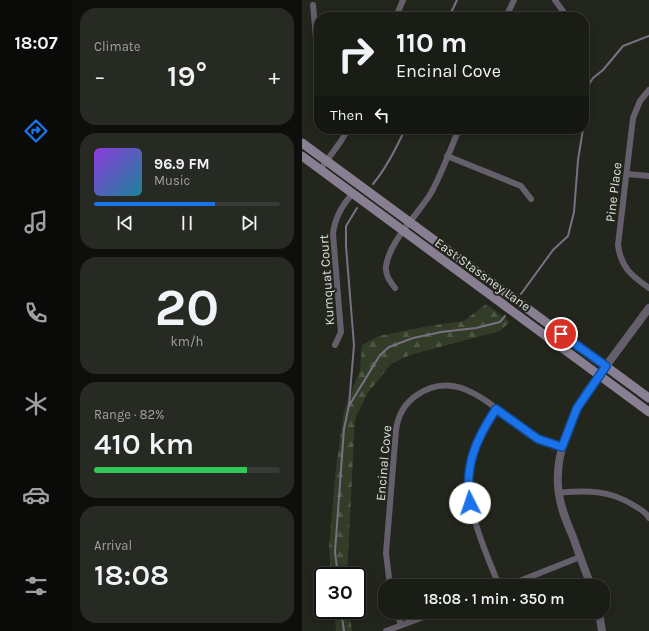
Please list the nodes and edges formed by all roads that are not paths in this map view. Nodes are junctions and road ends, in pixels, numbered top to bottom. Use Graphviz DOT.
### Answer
graph roads {
  1 [pos="403,0"];
  2 [pos="514,0"];
  3 [pos="555,0"];
  4 [pos="313,5"];
  5 [pos="398,12"];
  6 [pos="508,12"];
  7 [pos="563,12"];
  8 [pos="314,16"];
  9 [pos="649,90"];
  10 [pos="345,134"];
  11 [pos="457,134"];
  12 [pos="302,143"];
  13 [pos="302,156"];
  14 [pos="448,156"];
  15 [pos="327,161"];
  16 [pos="320,170"];
  17 [pos="627,174"];
  18 [pos="649,176"];
  19 [pos="355,196"];
  20 [pos="531,199"];
  21 [pos="410,223"];
  22 [pos="404,232"];
  23 [pos="395,288"];
  24 [pos="649,288"];
  25 [pos="649,308"];
  26 [pos="334,345"];
  27 [pos="606,366"];
  28 [pos="599,375"];
  29 [pos="649,398"];
  30 [pos="496,409"];
  31 [pos="649,412"];
  32 [pos="562,447"];
  33 [pos="558,493"];
  34 [pos="649,518"];
  35 [pos="580,557"];
  36 [pos="389,579"];
  37 [pos="496,579"];
  38 [pos="525,579"];
  39 [pos="588,579"];
  40 [pos="399,619"];
  41 [pos="418,619"];
  42 [pos="601,619"];
  43 [pos="401,625"];
  44 [pos="386,631"];
  45 [pos="602,631"];
  1 -- 5 [label="street"];
  2 -- 6 [label="street"];
  3 -- 7 [label="street"];
  4 -- 8 [label="street"];
  9 -- 17 [label="street, Pine Place"];
  10 -- 15 [label="street"];
  11 -- 14 [label="street"];
  12 -- 15 [label="main road, East Stassney Lane"];
  13 -- 16 [label="main road, East Stassney Lane"];
  14 -- 20 [label="street"];
  14 -- 21 [label="street"];
  15 -- 16 [label="street"];
  15 -- 21 [label="main road, East Stassney Lane"];
  16 -- 19 [label="main road, East Stassney Lane"];
  17 -- 18 [label="street"];
  17 -- 24 [label="street, Pine Place"];
  19 -- 22 [label="main road, East Stassney Lane"];
  19 -- 26 [label="street, Kumquat Court"];
  21 -- 22 [label="street"];
  21 -- 27 [label="main road, East Stassney Lane"];
  22 -- 23 [label="street"];
  22 -- 28 [label="main road, East Stassney Lane"];
  25 -- 27 [label="street"];
  27 -- 28 [label="street"];
  27 -- 29 [label="main road, East Stassney Lane"];
  28 -- 31 [label="main road, East Stassney Lane"];
  28 -- 32 [label="street"];
  30 -- 32 [label="street, Encinal Cove"];
  30 -- 36 [label="street, Encinal Cove"];
  30 -- 37 [label="street"];
  32 -- 33 [label="street"];
  33 -- 34 [label="street"];
  33 -- 35 [label="street"];
  35 -- 38 [label="street"];
  35 -- 39 [label="street"];
  40 -- 43 [label="street"];
  41 -- 43 [label="street"];
  42 -- 45 [label="street"];
  43 -- 44 [label="street"];
}
